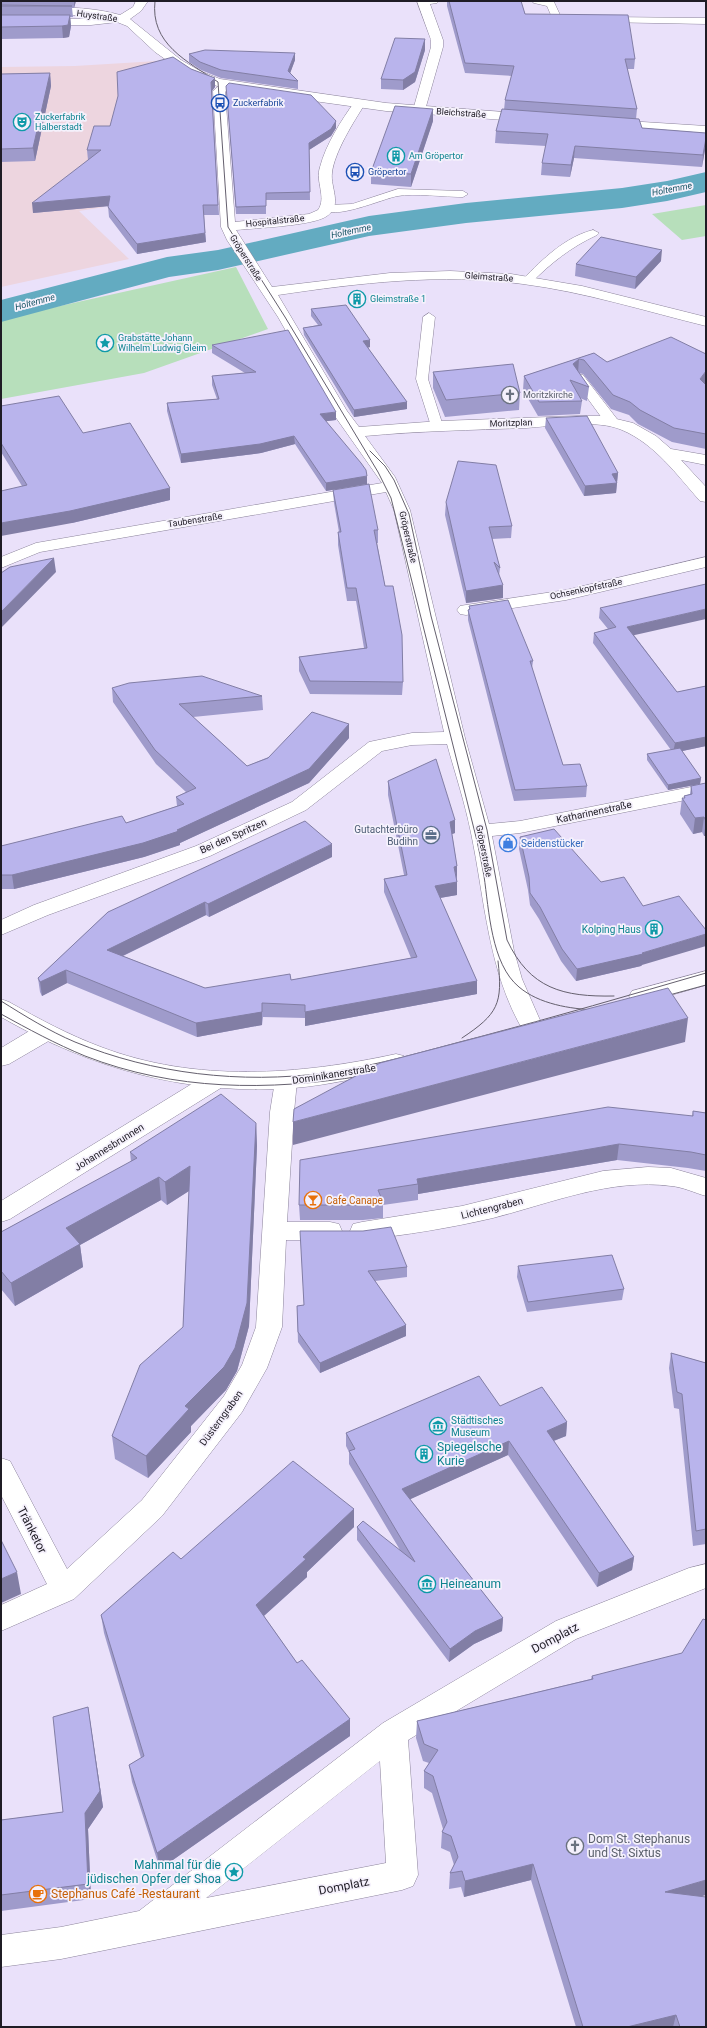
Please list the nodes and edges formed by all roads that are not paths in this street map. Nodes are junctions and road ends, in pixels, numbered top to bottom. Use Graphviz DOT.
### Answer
graph roads {
  1 [pos="142,1"];
  2 [pos="433,1"];
  3 [pos="537,1"];
  4 [pos="1,12"];
  5 [pos="122,19"];
  6 [pos="706,21"];
  7 [pos="1,22"];
  8 [pos="222,84"];
  9 [pos="359,104"];
  10 [pos="419,110"];
  11 [pos="540,119"];
  12 [pos="595,122"];
  13 [pos="706,130"];
  14 [pos="463,194"];
  15 [pos="327,208"];
  16 [pos="231,233"];
  17 [pos="593,233"];
  18 [pos="527,281"];
  19 [pos="268,292"];
  20 [pos="429,317"];
  21 [pos="706,322"];
  22 [pos="579,378"];
  23 [pos="612,422"];
  24 [pos="438,426"];
  25 [pos="354,432"];
  26 [pos="668,454"];
  27 [pos="706,460"];
  28 [pos="706,471"];
  29 [pos="686,474"];
  30 [pos="392,486"];
  31 [pos="706,497"];
  32 [pos="1,562"];
  33 [pos="706,562"];
  34 [pos="466,610"];
  35 [pos="455,738"];
  36 [pos="706,790"];
  37 [pos="481,831"];
  38 [pos="1,928"];
  39 [pos="706,978"];
  40 [pos="620,1002"];
  41 [pos="1,1007"];
  42 [pos="554,1021"];
  43 [pos="532,1027"];
  44 [pos="44,1033"];
  45 [pos="510,1033"];
  46 [pos="1,1058"];
  47 [pos="414,1058"];
  48 [pos="216,1080"];
  49 [pos="286,1081"];
  50 [pos="706,1187"];
  51 [pos="1,1213"];
  52 [pos="275,1231"];
  53 [pos="1,1469"];
  54 [pos="706,1576"];
  55 [pos="64,1590"];
  56 [pos="1,1618"];
  57 [pos="393,1733"];
  58 [pos="146,1925"];
  59 [pos="1,1950"];
  1 -- 5 [label="street"];
  2 -- 10 [label="street"];
  3 -- 6 [label="lane"];
  4 -- 5 [label="street, Huystraße"];
  5 -- 7 [label="street, Huystraße"];
  5 -- 8 [label="street"];
  8 -- 9 [label="street, Bleichstraße"];
  8 -- 16 [label="street, Gröperstraße"];
  9 -- 10 [label="street, Bleichstraße"];
  9 -- 15 [label="street"];
  10 -- 11 [label="street, Bleichstraße"];
  12 -- 13 [label="street"];
  14 -- 15 [label="lane"];
  15 -- 16 [label="street, Hospitalstraße"];
  16 -- 19 [label="street, Gröperstraße"];
  17 -- 18 [label="lane"];
  18 -- 19 [label="street, Gleimstraße"];
  18 -- 21 [label="street, Gleimstraße"];
  19 -- 25 [label="street, Gröperstraße"];
  20 -- 24 [label="lane"];
  22 -- 23 [label="lane"];
  23 -- 24 [label="street, Moritzplan"];
  23 -- 26 [label="street, Moritzplan"];
  24 -- 25 [label="street, Moritzplan"];
  25 -- 30 [label="street, Gröperstraße"];
  26 -- 27 [label="street"];
  26 -- 29 [label="street, Moritzplan"];
  28 -- 29 [label="street"];
  29 -- 31 [label="street, Moritzplan"];
  30 -- 32 [label="street, Taubenstraße"];
  30 -- 35 [label="street, Gröperstraße"];
  33 -- 34 [label="street, Ochsenkopfstraße"];
  35 -- 37 [label="street, Gröperstraße"];
  35 -- 38 [label="street, Bei den Spritzen"];
  36 -- 37 [label="street, Katharinenstraße"];
  37 -- 43 [label="street, Gröperstraße"];
  39 -- 40 [label="street"];
  41 -- 44 [label="street"];
  42 -- 43 [label="street"];
  43 -- 45 [label="street"];
  44 -- 46 [label="street"];
  44 -- 48 [label="street"];
  47 -- 49 [label="street, Dominikanerstraße"];
  48 -- 49 [label="street"];
  48 -- 51 [label="street, Johannesbrunnen"];
  49 -- 52 [label="street, Düsterngraben"];
  50 -- 52 [label="street, Lichtengraben"];
  52 -- 55 [label="street, Düsterngraben"];
  53 -- 55 [label="street, Tränketor"];
  54 -- 57 [label="street, Domplatz"];
  55 -- 56 [label="street, Düsterngraben"];
  57 -- 58 [label="street, Domplatz"];
  57 -- 58 [label="street, Domplatz"];
  58 -- 59 [label="street, Domplatz"];
}
